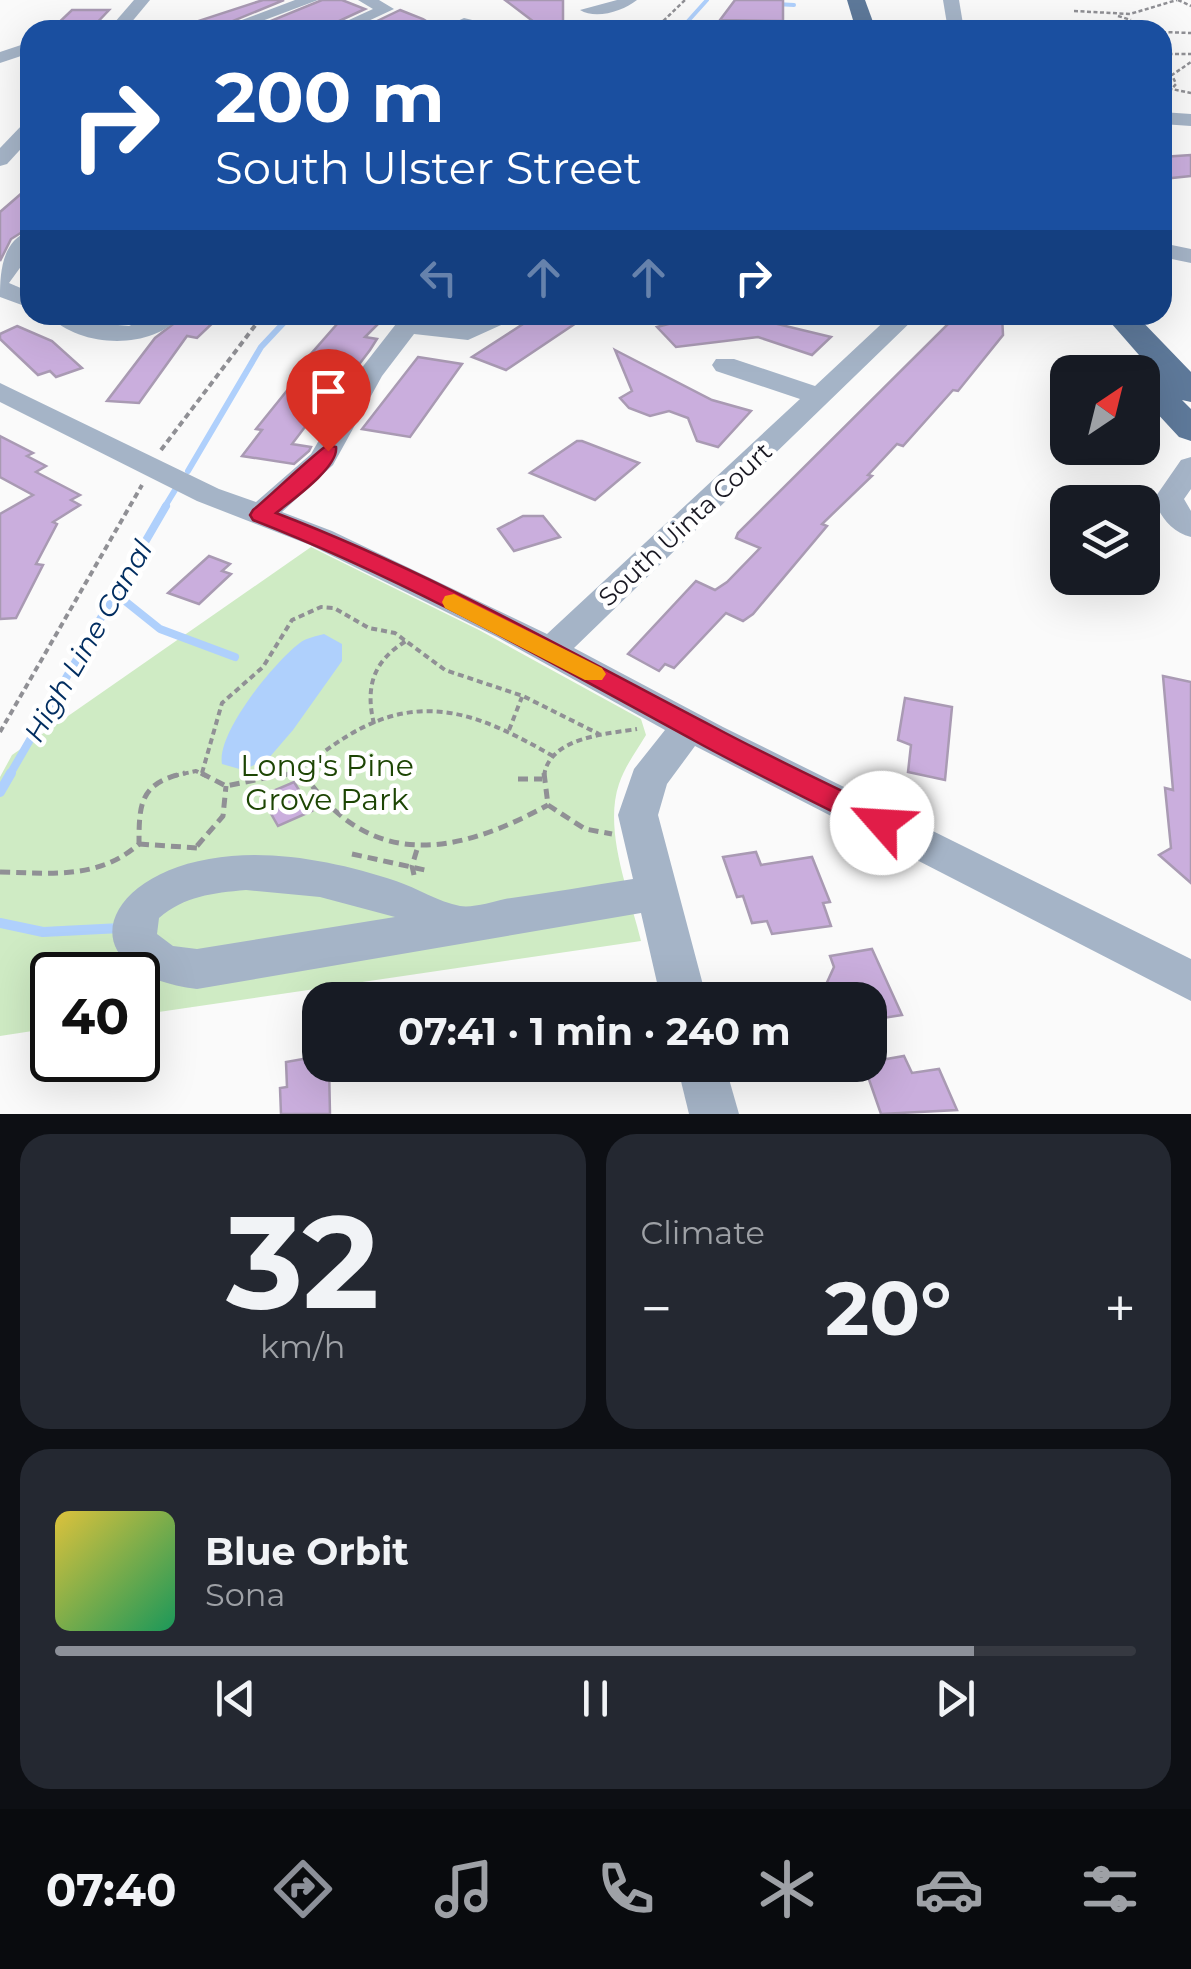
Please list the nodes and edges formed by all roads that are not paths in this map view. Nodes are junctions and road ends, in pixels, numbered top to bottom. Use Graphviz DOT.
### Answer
graph roads {
  1 [pos="142,0"];
  2 [pos="310,0"];
  3 [pos="366,0"];
  4 [pos="629,0"];
  5 [pos="588,10"];
  6 [pos="125,20"];
  7 [pos="252,20"];
  8 [pos="359,20"];
  9 [pos="20,141"];
  10 [pos="0,160"];
  11 [pos="20,250"];
  12 [pos="0,279"];
  13 [pos="83,325"];
  14 [pos="155,325"];
  15 [pos="407,325"];
  16 [pos="435,325"];
  17 [pos="482,325"];
  18 [pos="896,325"];
  19 [pos="1099,325"];
  20 [pos="1126,325"];
  21 [pos="725,365"];
  22 [pos="1169,383"];
  23 [pos="0,391"];
  24 [pos="820,398"];
  25 [pos="1191,430"];
  26 [pos="1187,478"];
  27 [pos="260,515"];
  28 [pos="1191,526"];
  29 [pos="550,650"];
  30 [pos="689,726"];
  31 [pos="656,894"];
  32 [pos="455,924"];
  33 [pos="1191,981"];
  34 [pos="679,982"];
  35 [pos="706,1082"];
  36 [pos="714,1114"];
  1 -- 6 [label="street"];
  2 -- 7 [label="street"];
  3 -- 8 [label="street"];
  4 -- 5 [label="street"];
  9 -- 10 [label="street"];
  11 -- 12 [label="street"];
  13 -- 14 [label="street"];
  15 -- 27 [label="street"];
  16 -- 17 [label="street"];
  18 -- 24 [label="street, South Uinta Court"];
  19 -- 22 [label="main road"];
  20 -- 22 [label="main road"];
  21 -- 24 [label="street"];
  22 -- 25 [label="main road"];
  23 -- 27 [label="street"];
  24 -- 29 [label="street, South Uinta Court"];
  26 -- 28 [label="street"];
  27 -- 29 [label="street"];
  29 -- 30 [label="street"];
  30 -- 31 [label="street"];
  30 -- 33 [label="street"];
  31 -- 32 [label="street"];
  31 -- 34 [label="street"];
  32 -- 32 [label="street"];
  35 -- 36 [label="street"];
}
